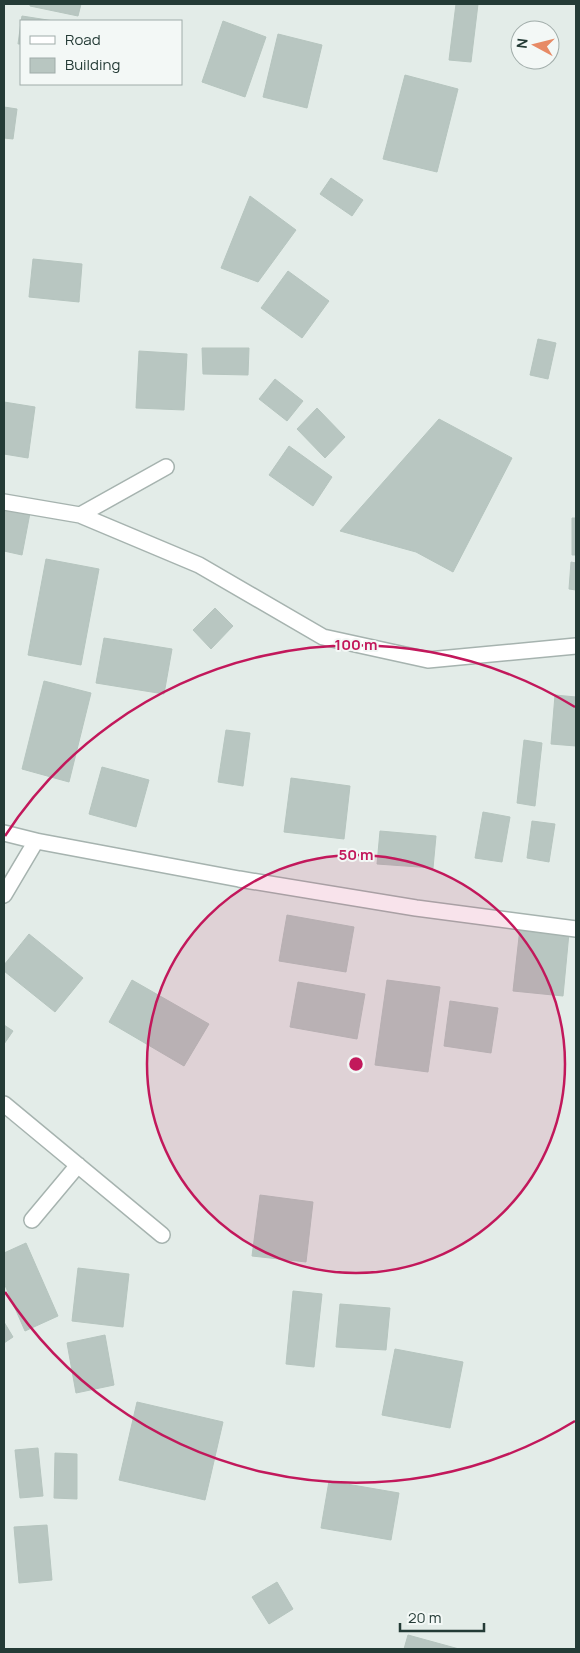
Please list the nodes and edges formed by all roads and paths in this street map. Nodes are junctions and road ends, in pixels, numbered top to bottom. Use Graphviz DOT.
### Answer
graph roads {
  1 [pos="166,467"];
  2 [pos="4,502"];
  3 [pos="80,516"];
  4 [pos="576,646"];
  5 [pos="4,833"];
  6 [pos="36,841"];
  7 [pos="4,895"];
  8 [pos="576,928"];
  9 [pos="4,1104"];
  10 [pos="78,1165"];
  11 [pos="32,1220"];
  12 [pos="162,1235"];
  1 -- 3 [label="street"];
  2 -- 3 [label="street"];
  3 -- 4 [label="street"];
  5 -- 6 [label="street"];
  6 -- 7 [label="street"];
  6 -- 8 [label="street"];
  9 -- 10 [label="street"];
  10 -- 11 [label="street"];
  10 -- 12 [label="street"];
}
